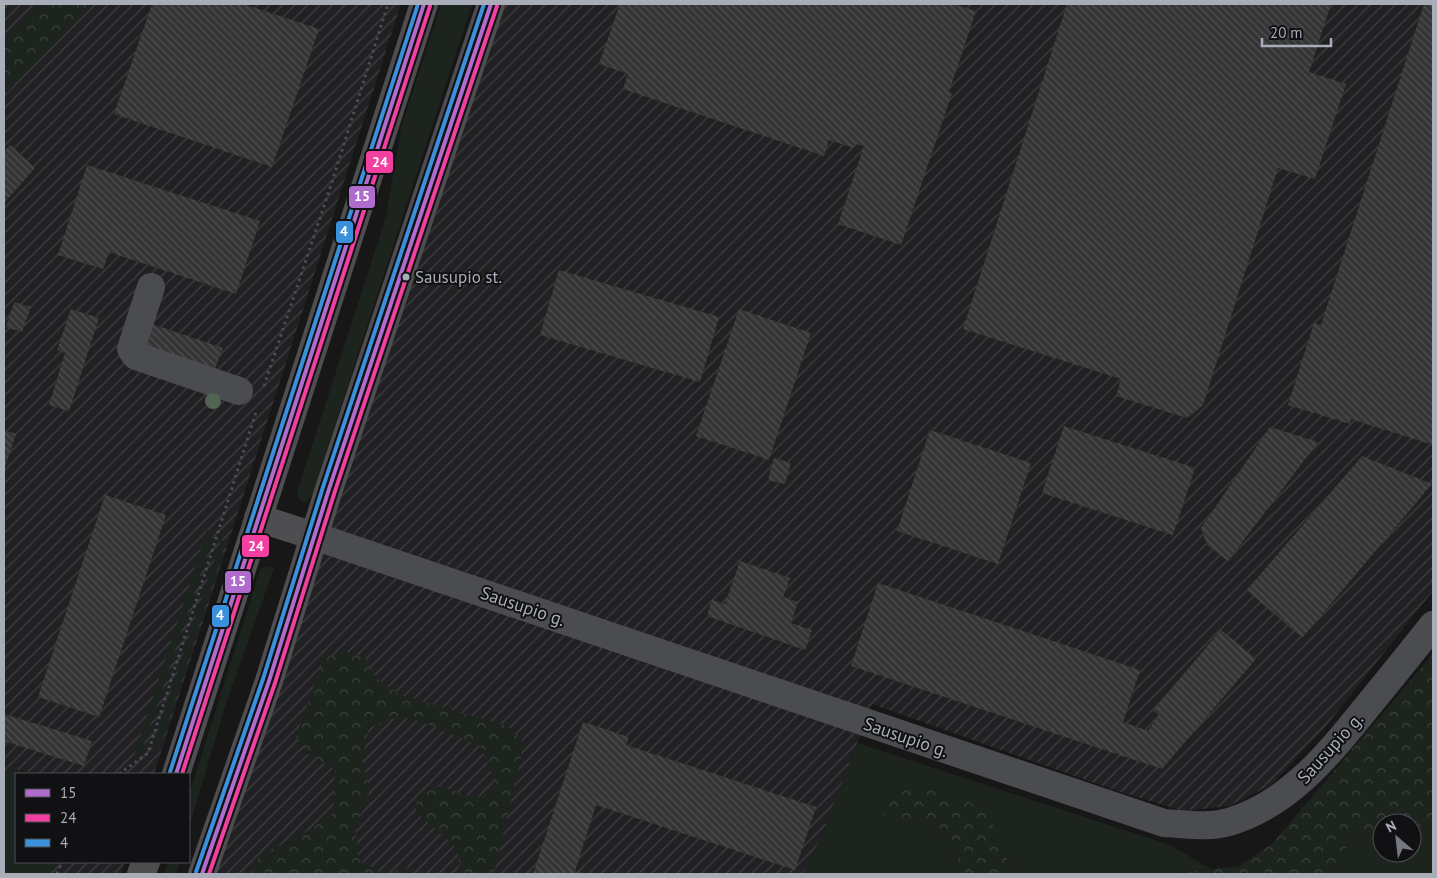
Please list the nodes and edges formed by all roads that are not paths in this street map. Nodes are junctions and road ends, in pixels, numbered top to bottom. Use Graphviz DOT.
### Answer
graph roads {
  1 [pos="424,4"];
  2 [pos="491,4"];
  3 [pos="151,287"];
  4 [pos="253,396"];
  5 [pos="258,518"];
  6 [pos="314,536"];
  7 [pos="1433,625"];
  8 [pos="176,773"];
  9 [pos="202,874"];
  1 -- 5 [label="highway"];
  2 -- 6 [label="highway"];
  3 -- 4 [label="street"];
  5 -- 6 [label="highway"];
  5 -- 8 [label="highway"];
  6 -- 7 [label="street, Sausupio g."];
  6 -- 9 [label="highway"];
}
